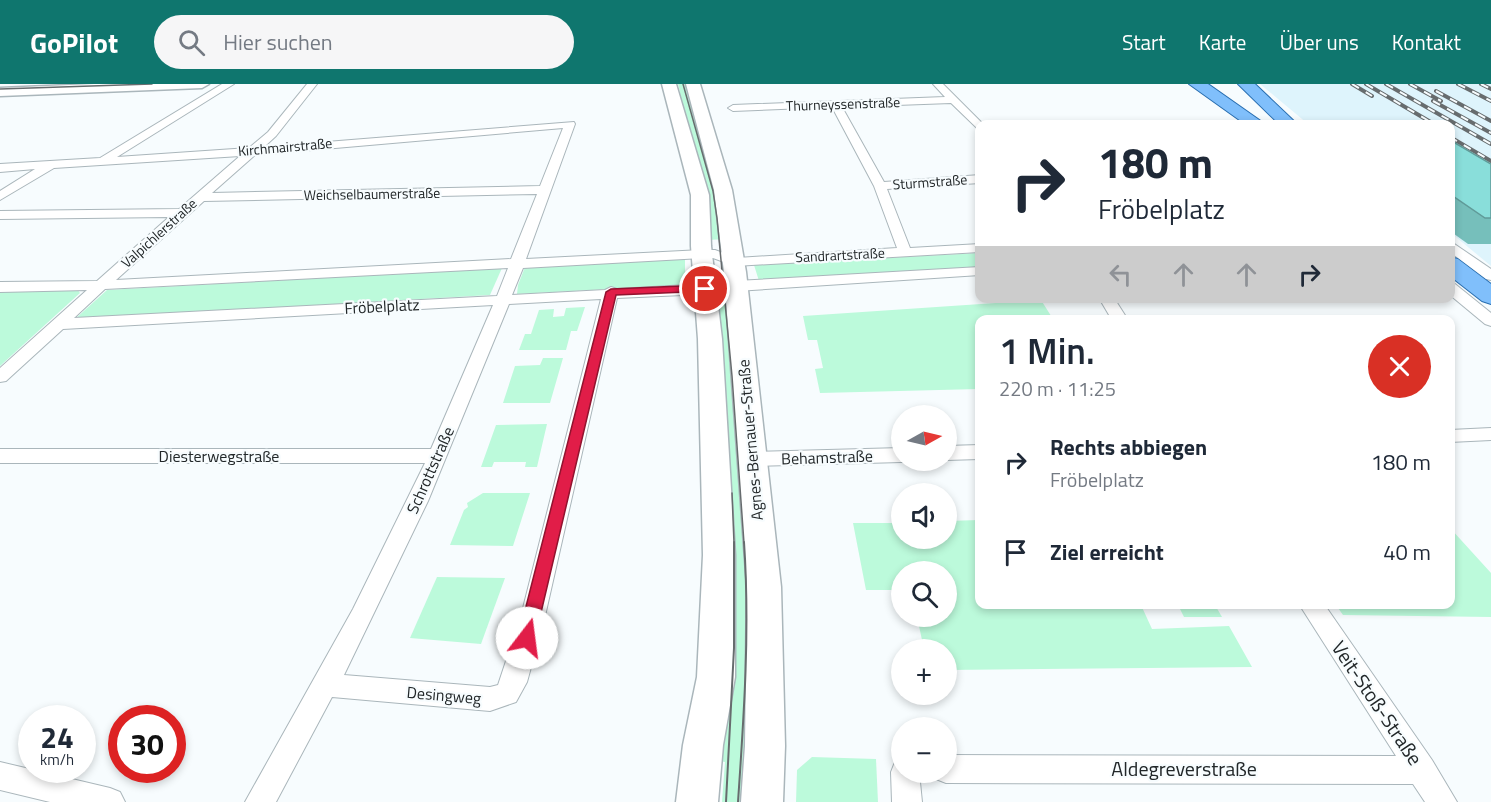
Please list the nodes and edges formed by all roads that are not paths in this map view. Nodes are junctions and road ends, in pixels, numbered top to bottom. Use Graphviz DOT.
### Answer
graph roads {
  1 [pos="44,84"];
  2 [pos="202,84"];
  3 [pos="229,84"];
  4 [pos="312,84"];
  5 [pos="669,84"];
  6 [pos="693,84"];
  7 [pos="938,84"];
  8 [pos="1197,84"];
  9 [pos="1246,84"];
  10 [pos="0,86"];
  11 [pos="0,92"];
  12 [pos="953,100"];
  13 [pos="835,104"];
  14 [pos="733,108"];
  15 [pos="1250,120"];
  16 [pos="1284,120"];
  17 [pos="975,123"];
  18 [pos="570,124"];
  19 [pos="254,150"];
  20 [pos="105,159"];
  21 [pos="50,165"];
  22 [pos="0,168"];
  23 [pos="975,179"];
  24 [pos="880,186"];
  25 [pos="546,190"];
  26 [pos="0,196"];
  27 [pos="199,197"];
  28 [pos="180,213"];
  29 [pos="0,215"];
  30 [pos="975,248"];
  31 [pos="905,252"];
  32 [pos="702,254"];
  33 [pos="1459,261"];
  34 [pos="518,263"];
  35 [pos="975,271"];
  36 [pos="736,274"];
  37 [pos="1491,276"];
  38 [pos="101,285"];
  39 [pos="0,286"];
  40 [pos="705,289"];
  41 [pos="1455,291"];
  42 [pos="611,292"];
  43 [pos="1491,296"];
  44 [pos="502,299"];
  45 [pos="1491,321"];
  46 [pos="59,324"];
  47 [pos="0,377"];
  48 [pos="1491,434"];
  49 [pos="1455,436"];
  50 [pos="975,452"];
  51 [pos="957,453"];
  52 [pos="891,454"];
  53 [pos="0,456"];
  54 [pos="438,456"];
  55 [pos="752,459"];
  56 [pos="1314,609"];
  57 [pos="325,685"];
  58 [pos="957,769"];
  59 [pos="1422,770"];
  60 [pos="0,776"];
  61 [pos="906,783"];
  62 [pos="110,802"];
  63 [pos="260,802"];
  64 [pos="697,802"];
  65 [pos="762,802"];
  66 [pos="907,802"];
  67 [pos="1442,802"];
  1 -- 10 [label="main road"];
  2 -- 11 [label="main road"];
  3 -- 20 [label="street"];
  4 -- 19 [label="street, Valpichlerstraße"];
  5 -- 32 [label="main road, Agnes-Bernauer-Straße"];
  6 -- 36 [label="main road, Agnes-Bernauer-Straße"];
  7 -- 12 [label="street"];
  8 -- 15 [label="main road"];
  9 -- 16 [label="main road"];
  12 -- 13 [label="street, Thurneyssenstraße"];
  12 -- 17 [label="street"];
  13 -- 14 [label="street, Thurneyssenstraße"];
  13 -- 24 [label="street"];
  18 -- 19 [label="street, Kirchmairstraße"];
  18 -- 25 [label="street, Schrottstraße"];
  19 -- 20 [label="street, Kirchmairstraße"];
  19 -- 27 [label="street, Valpichlerstraße"];
  20 -- 21 [label="street, Kirchmairstraße"];
  21 -- 22 [label="street, Kirchmairstraße"];
  21 -- 26 [label="street"];
  23 -- 24 [label="street, Sturmstraße"];
  24 -- 31 [label="street"];
  25 -- 27 [label="street, Weichselbaumerstraße"];
  25 -- 34 [label="street, Schrottstraße"];
  27 -- 28 [label="street, Valpichlerstraße"];
  28 -- 29 [label="street"];
  28 -- 38 [label="street, Valpichlerstraße"];
  30 -- 31 [label="street, Sandrartstraße"];
  31 -- 36 [label="street, Sandrartstraße"];
  32 -- 34 [label="street"];
  32 -- 36 [label="street, Sandrartstraße"];
  32 -- 40 [label="main road, Agnes-Bernauer-Straße"];
  33 -- 37 [label="street"];
  33 -- 43 [label="main road"];
  34 -- 38 [label="street"];
  34 -- 44 [label="street, Schrottstraße"];
  35 -- 36 [label="street, Sandrartstraße"];
  36 -- 55 [label="main road, Agnes-Bernauer-Straße"];
  38 -- 39 [label="street"];
  38 -- 46 [label="street, Valpichlerstraße"];
  40 -- 42 [label="street, Fröbelplatz"];
  40 -- 64 [label="main road, Agnes-Bernauer-Straße"];
  41 -- 45 [label="street"];
  42 -- 44 [label="street, Fröbelplatz"];
  42 -- 57 [label="street, Desingweg"];
  44 -- 46 [label="street, Fröbelplatz"];
  44 -- 54 [label="street, Schrottstraße"];
  46 -- 47 [label="street, Valpichlerstraße"];
  48 -- 49 [label="street"];
  50 -- 51 [label="street"];
  52 -- 55 [label="street, Behamstraße"];
  53 -- 54 [label="street, Diesterwegstraße"];
  54 -- 57 [label="street, Schrottstraße"];
  55 -- 65 [label="main road, Agnes-Bernauer-Straße"];
  56 -- 59 [label="street, Veit-Stoß-Straße"];
  57 -- 63 [label="street, Schrottstraße"];
  58 -- 59 [label="street, Aldegreverstraße"];
  59 -- 67 [label="street, Veit-Stoß-Straße"];
  60 -- 62 [label="street"];
  61 -- 66 [label="street"];
}
